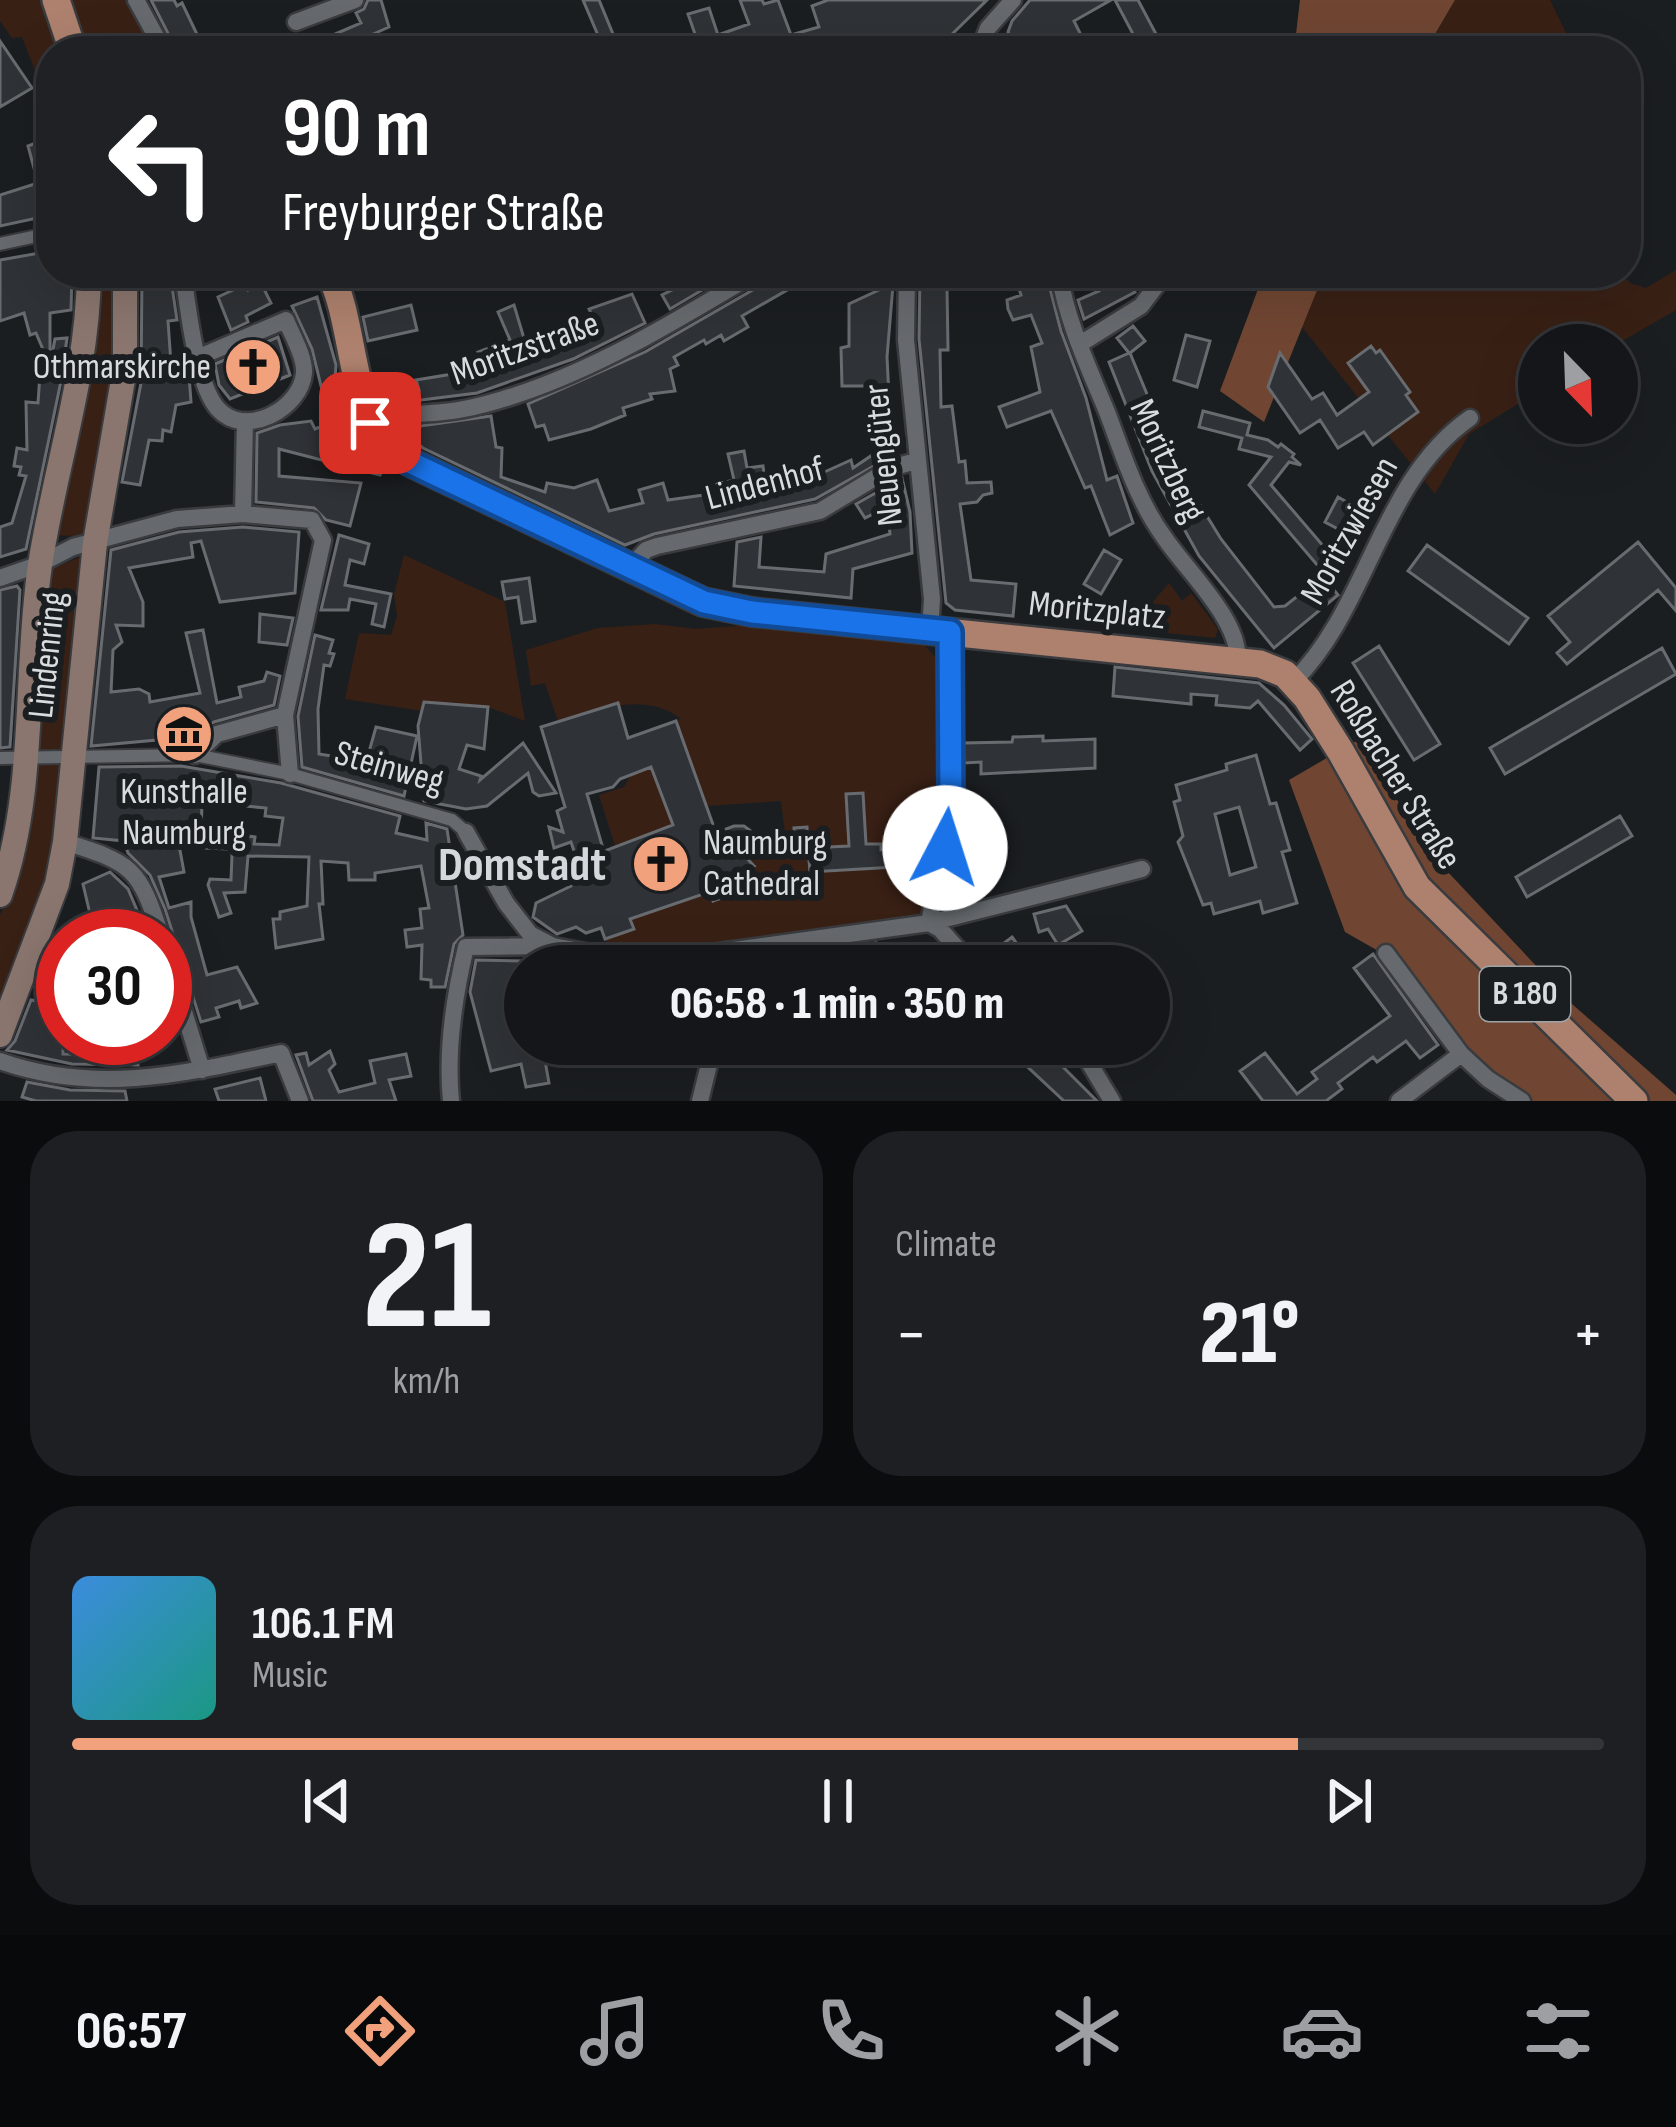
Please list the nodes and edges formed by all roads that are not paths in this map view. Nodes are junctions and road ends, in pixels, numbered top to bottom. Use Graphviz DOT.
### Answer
graph roads {
  1 [pos="56,0"];
  2 [pos="136,0"];
  3 [pos="355,0"];
  4 [pos="1013,0"];
  5 [pos="296,22"];
  6 [pos="68,36"];
  7 [pos="156,36"];
  8 [pos="985,36"];
  9 [pos="36,236"];
  10 [pos="0,244"];
  11 [pos="88,288"];
  12 [pos="125,288"];
  13 [pos="185,288"];
  14 [pos="336,288"];
  15 [pos="730,288"];
  16 [pos="907,288"];
  17 [pos="1061,288"];
  18 [pos="1155,288"];
  19 [pos="1080,344"];
  20 [pos="197,358"];
  21 [pos="1470,418"];
  22 [pos="245,421"];
  23 [pos="370,423"];
  24 [pos="916,461"];
  25 [pos="242,514"];
  26 [pos="95,543"];
  27 [pos="40,565"];
  28 [pos="631,567"];
  29 [pos="0,578"];
  30 [pos="940,632"];
  31 [pos="1237,661"];
  32 [pos="1293,682"];
  33 [pos="285,716"];
  34 [pos="195,755"];
  35 [pos="11,758"];
  36 [pos="74,758"];
  37 [pos="290,773"];
  38 [pos="466,832"];
  39 [pos="65,842"];
  40 [pos="1142,869"];
  41 [pos="0,895"];
  42 [pos="152,909"];
  43 [pos="928,923"];
  44 [pos="551,945"];
  45 [pos="796,945"];
  46 [pos="955,945"];
  47 [pos="504,947"];
  48 [pos="1386,953"];
  49 [pos="0,1035"];
  50 [pos="192,1038"];
  51 [pos="1461,1054"];
  52 [pos="0,1061"];
  53 [pos="709,1065"];
  54 [pos="1090,1065"];
  55 [pos="202,1070"];
  56 [pos="301,1101"];
  57 [pos="451,1101"];
  58 [pos="700,1101"];
  59 [pos="1112,1101"];
  60 [pos="1399,1101"];
  61 [pos="1522,1101"];
  62 [pos="1634,1101"];
  1 -- 6 [label="main road"];
  2 -- 7 [label="street"];
  3 -- 5 [label="street"];
  4 -- 8 [label="street"];
  9 -- 10 [label="street"];
  11 -- 27 [label="main road, Lindenring"];
  12 -- 26 [label="main road, Lindenring"];
  13 -- 20 [label="street"];
  14 -- 23 [label="main road"];
  15 -- 23 [label="street, Moritzstraße"];
  16 -- 24 [label="street, Neuengüter"];
  17 -- 19 [label="street, Moritzberg"];
  18 -- 19 [label="street"];
  19 -- 31 [label="street, Moritzberg"];
  20 -- 22 [label="street"];
  20 -- 22 [label="street"];
  21 -- 32 [label="street, Moritzwiesen"];
  22 -- 25 [label="street"];
  23 -- 28 [label="main road, Moritzplatz"];
  24 -- 28 [label="street, Lindenhof"];
  24 -- 30 [label="street, Neuengüter"];
  25 -- 26 [label="street"];
  25 -- 33 [label="street"];
  26 -- 27 [label="street"];
  26 -- 36 [label="main road, Lindenring"];
  27 -- 29 [label="street"];
  27 -- 35 [label="main road, Lindenring"];
  28 -- 30 [label="main road, Moritzplatz"];
  30 -- 31 [label="main road, Moritzplatz"];
  30 -- 43 [label="street, Neuengüter"];
  31 -- 32 [label="main road, Roßbacher Straße"];
  32 -- 62 [label="main road, Roßbacher Straße / B 180"];
  33 -- 34 [label="street, Steinweg"];
  33 -- 37 [label="street, Steinweg"];
  34 -- 36 [label="street, Steinweg"];
  34 -- 37 [label="street, Steinweg"];
  35 -- 36 [label="street, Steinweg"];
  35 -- 41 [label="main road, Lindenring"];
  36 -- 39 [label="main road, Lindenring"];
  37 -- 38 [label="street, Steinweg"];
  38 -- 44 [label="street"];
  39 -- 42 [label="street"];
  39 -- 49 [label="main road, Lindenring"];
  40 -- 43 [label="street"];
  43 -- 45 [label="street"];
  43 -- 46 [label="street"];
  47 -- 57 [label="street"];
  48 -- 51 [label="street"];
  50 -- 55 [label="street"];
  51 -- 60 [label="street"];
  51 -- 61 [label="street"];
  52 -- 55 [label="street"];
  53 -- 58 [label="street"];
  54 -- 59 [label="street"];
  55 -- 56 [label="street"];
}
